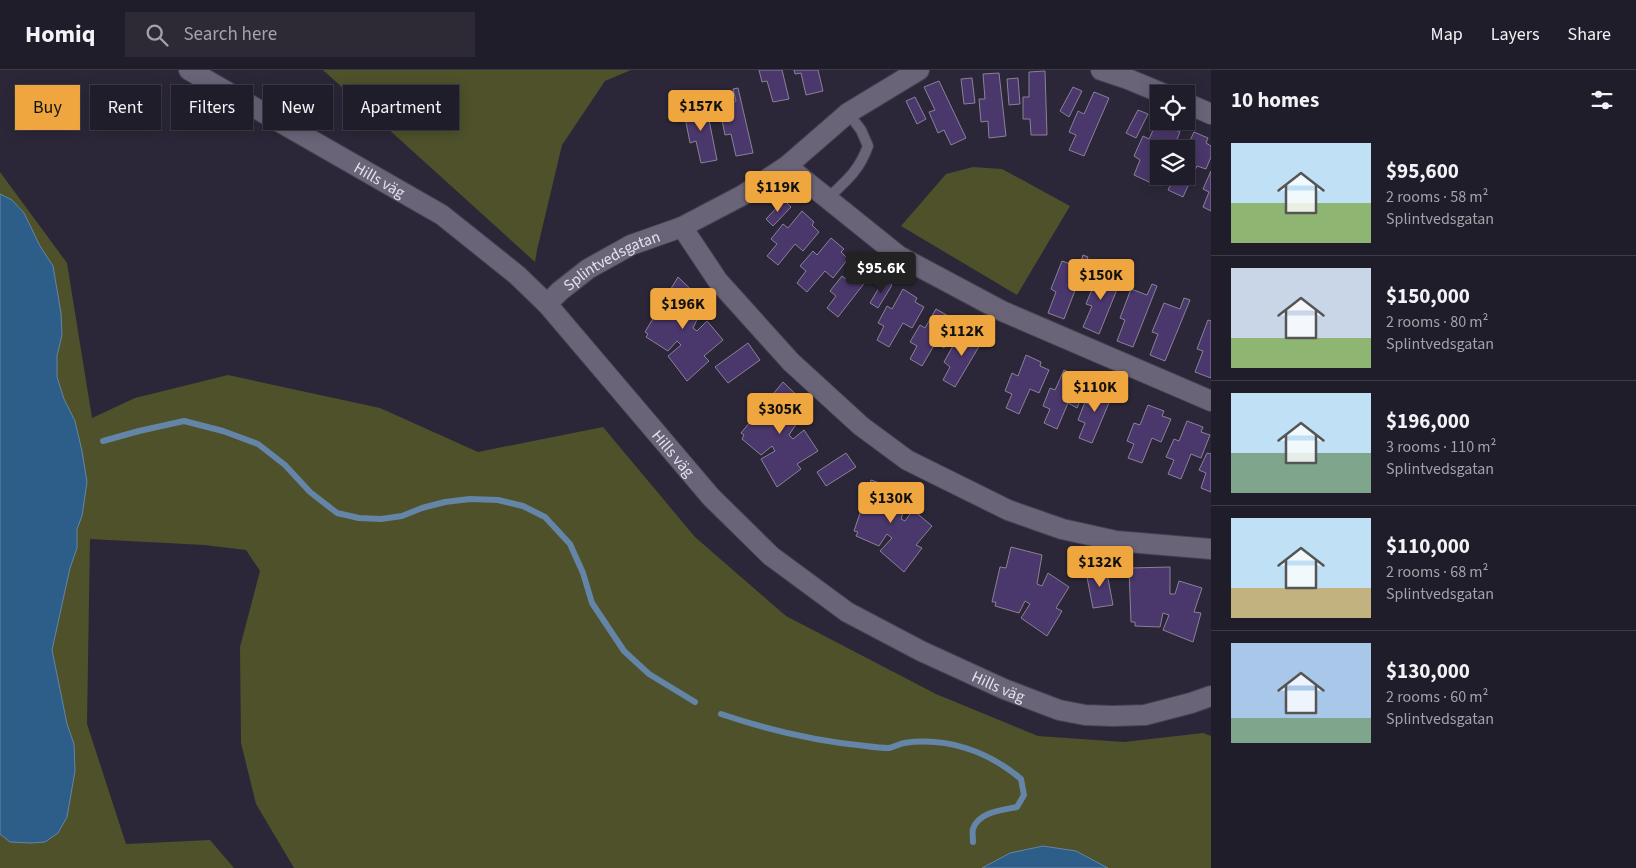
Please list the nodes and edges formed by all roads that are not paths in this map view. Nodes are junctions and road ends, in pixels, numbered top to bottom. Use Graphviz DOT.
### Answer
graph roads {
  1 [pos="189,70"];
  2 [pos="918,70"];
  3 [pos="1101,70"];
  4 [pos="1150,88"];
  5 [pos="1195,107"];
  6 [pos="848,113"];
  7 [pos="1211,114"];
  8 [pos="787,166"];
  9 [pos="828,198"];
  10 [pos="682,227"];
  11 [pos="546,304"];
  12 [pos="1211,401"];
  13 [pos="1211,549"];
  14 [pos="1211,696"];
  1 -- 11 [label="street, Hills väg"];
  2 -- 6 [label="street, Splintvedsgatan"];
  3 -- 4 [label="street"];
  5 -- 7 [label="street"];
  6 -- 8 [label="street, Splintvedsgatan"];
  6 -- 9 [label="lane"];
  8 -- 9 [label="street"];
  8 -- 10 [label="street, Splintvedsgatan"];
  9 -- 12 [label="street"];
  10 -- 11 [label="street, Splintvedsgatan"];
  10 -- 13 [label="street, Splintvedsgatan"];
  11 -- 14 [label="street, Hills väg"];
}
